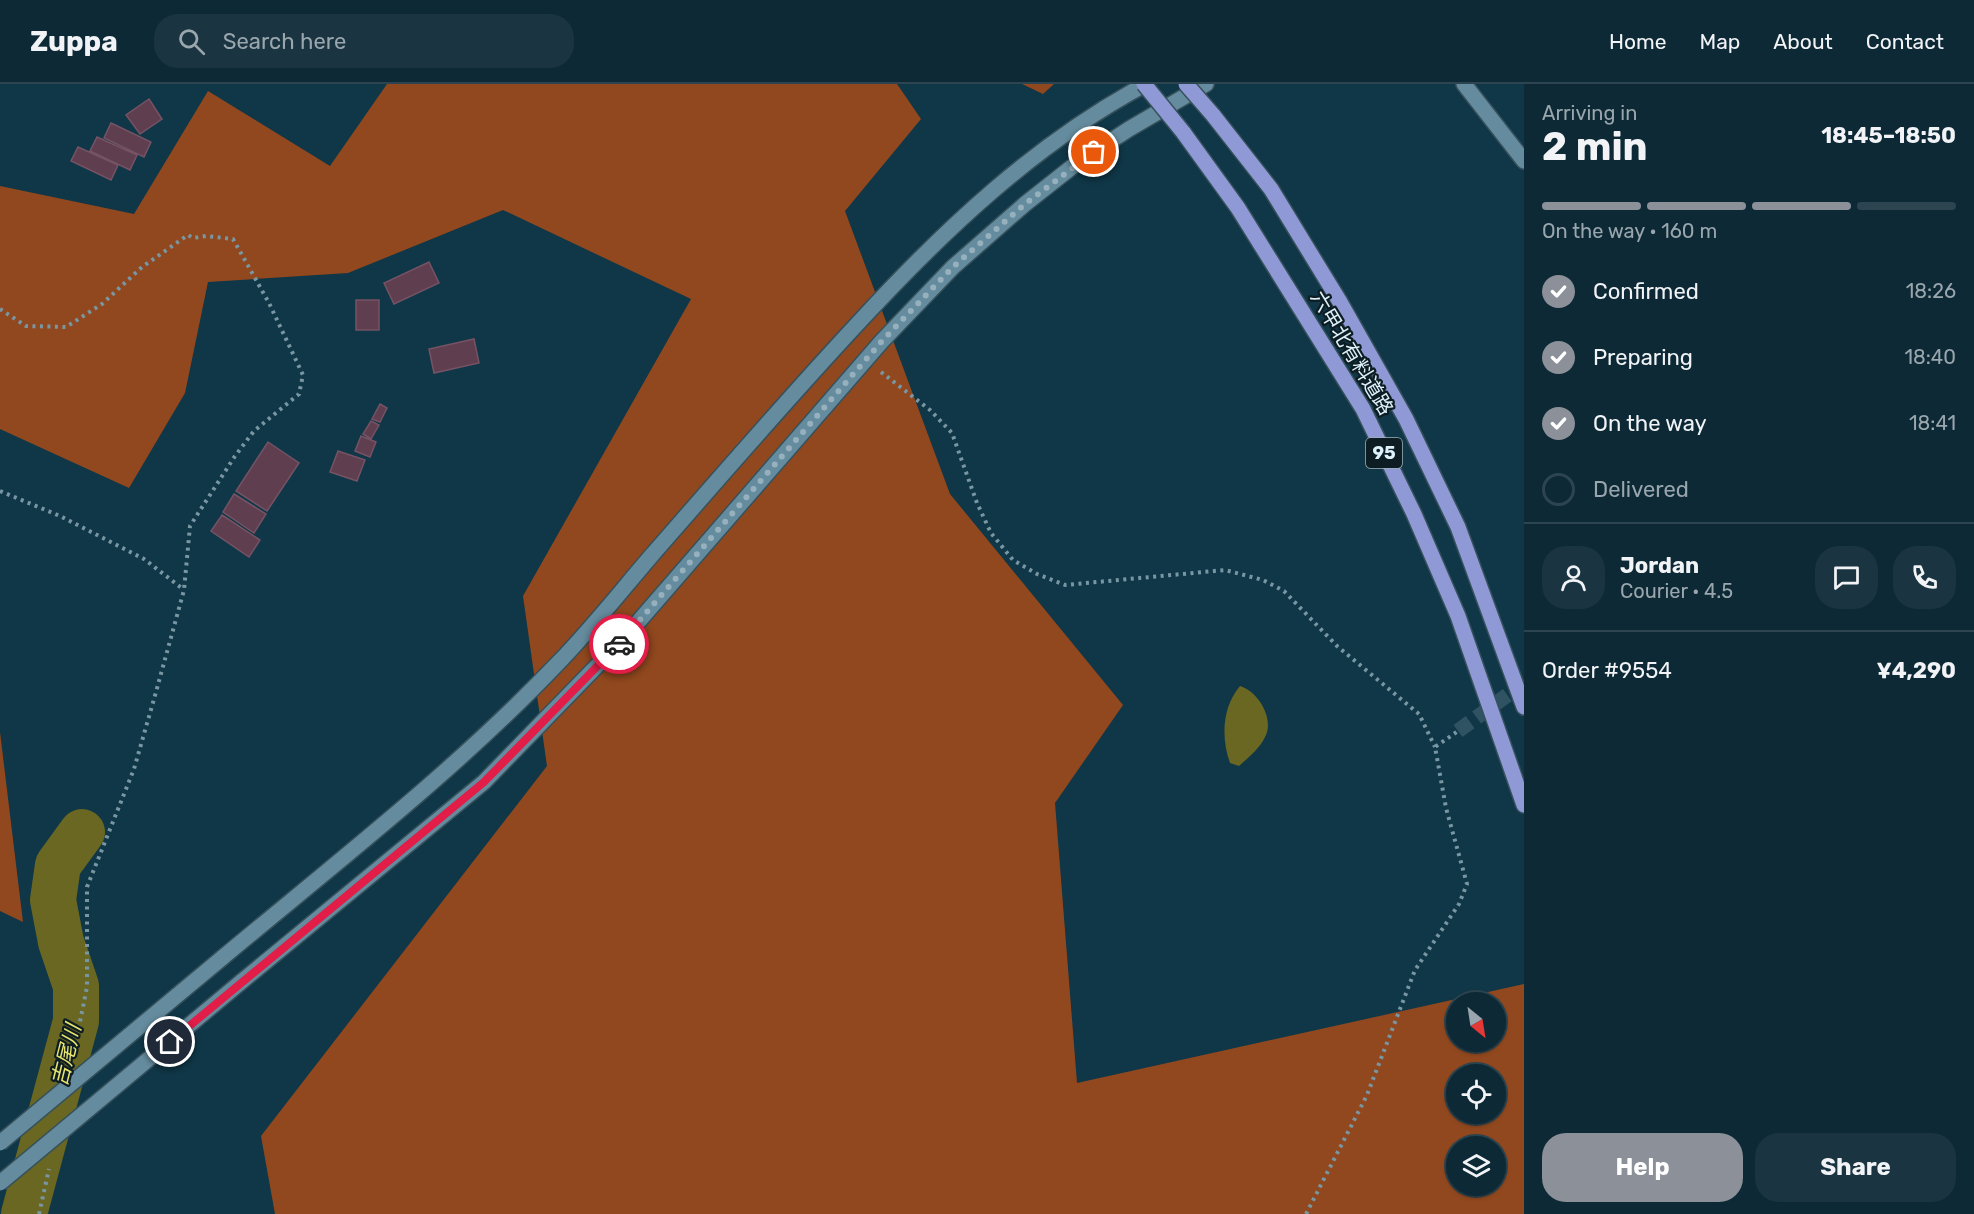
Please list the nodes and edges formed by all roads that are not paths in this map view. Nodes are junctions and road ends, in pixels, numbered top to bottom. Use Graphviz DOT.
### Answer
graph roads {
  1 [pos="1145,84"];
  2 [pos="1186,84"];
  3 [pos="1206,84"];
  4 [pos="1464,84"];
  5 [pos="1524,161"];
  6 [pos="1524,708"];
  7 [pos="1524,805"];
  8 [pos="0,1143"];
  9 [pos="0,1183"];
  1 -- 7 [label="main road, 六甲北有料道路 / 95, bridge"];
  1 -- 8 [label="street, bridge"];
  2 -- 6 [label="main road, 六甲北有料道路 / 95, bridge"];
  3 -- 9 [label="street, bridge"];
  4 -- 5 [label="street"];
}
